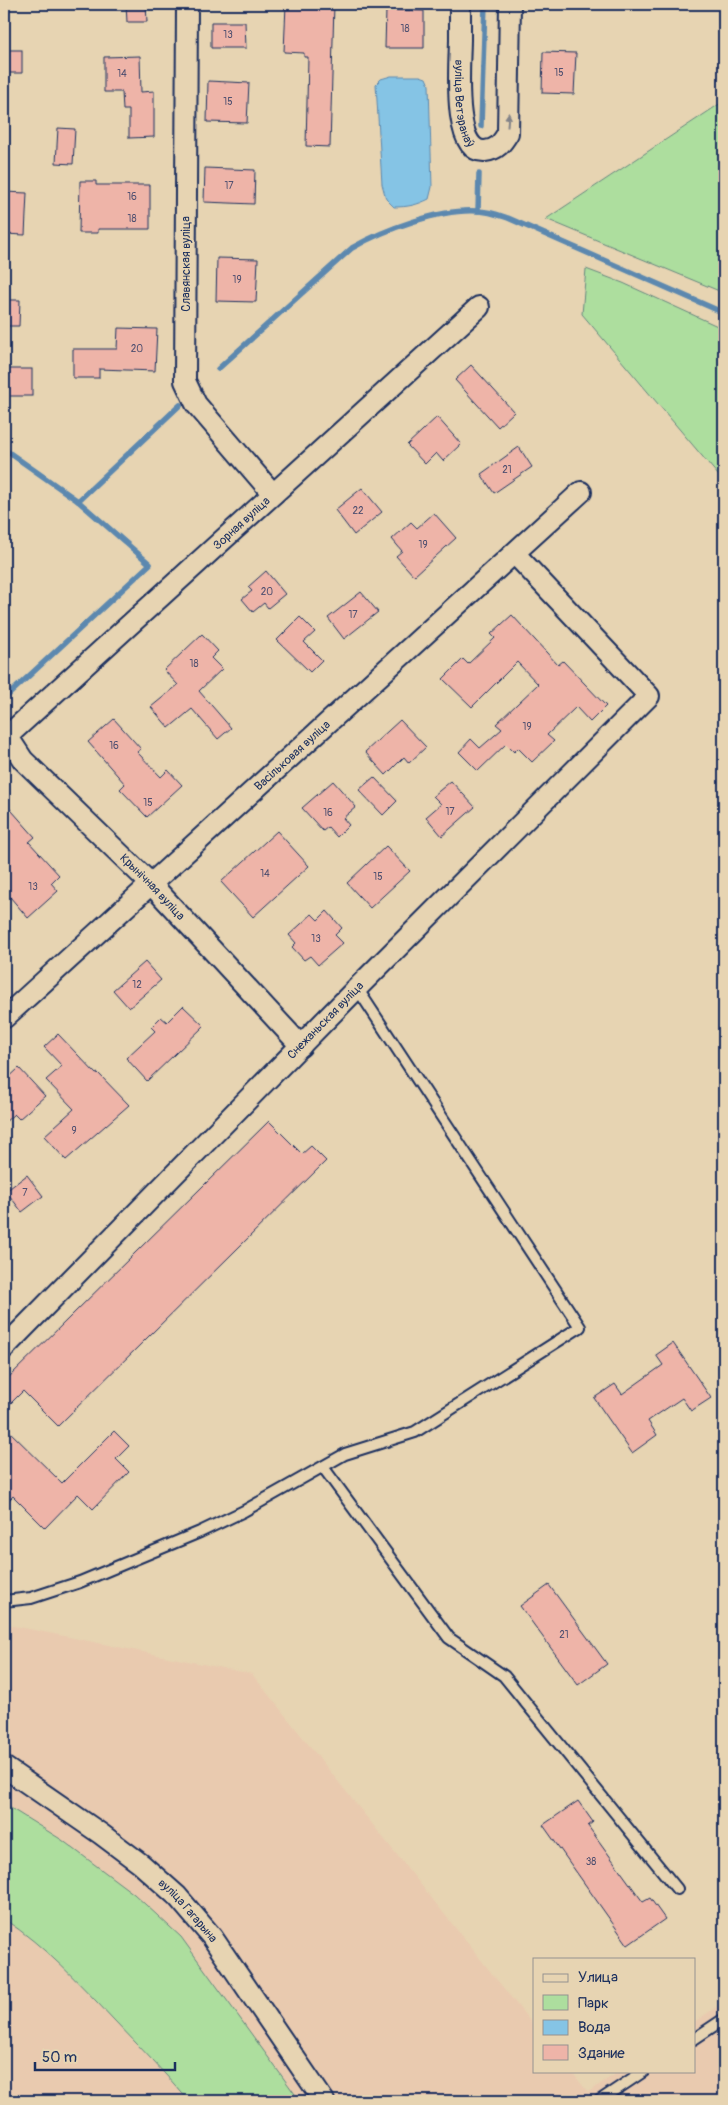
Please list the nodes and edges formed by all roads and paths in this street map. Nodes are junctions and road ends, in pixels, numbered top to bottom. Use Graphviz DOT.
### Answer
graph roads {
  1 [pos="187,4"];
  2 [pos="460,4"];
  3 [pos="510,4"];
  4 [pos="479,307"];
  5 [pos="581,492"];
  6 [pos="273,494"];
  7 [pos="515,554"];
  8 [pos="5,735"];
  9 [pos="151,884"];
  10 [pos="357,988"];
  11 [pos="4,1018"];
  12 [pos="301,1046"];
  13 [pos="4,1348"];
  14 [pos="323,1467"];
  15 [pos="4,1601"];
  16 [pos="4,1767"];
  17 [pos="677,1889"];
  18 [pos="724,2019"];
  19 [pos="696,2038"];
  20 [pos="642,2072"];
  21 [pos="324,2101"];
  22 [pos="599,2101"];
  1 -- 6 [label="street, Славянская вуліца"];
  2 -- 3 [label="street, вуліца Ветэранаў, one-way"];
  4 -- 6 [label="street, Зорная вуліца"];
  5 -- 7 [label="street, Васільковая вуліца"];
  6 -- 8 [label="street, Зорная вуліца"];
  7 -- 9 [label="street, Васільковая вуліца"];
  7 -- 10 [label="street, Снежаньская вуліца"];
  8 -- 9 [label="street, Крынічная вуліца"];
  9 -- 11 [label="street, Васільковая вуліца"];
  9 -- 12 [label="street, Крынічная вуліца"];
  10 -- 12 [label="street, Снежаньская вуліца"];
  10 -- 14 [label="lane"];
  12 -- 13 [label="street, Снежаньская вуліца"];
  14 -- 15 [label="lane"];
  14 -- 17 [label="lane"];
  16 -- 21 [label="street, вуліца Гагарына"];
  18 -- 19 [label="lane"];
  20 -- 22 [label="lane"];
}
